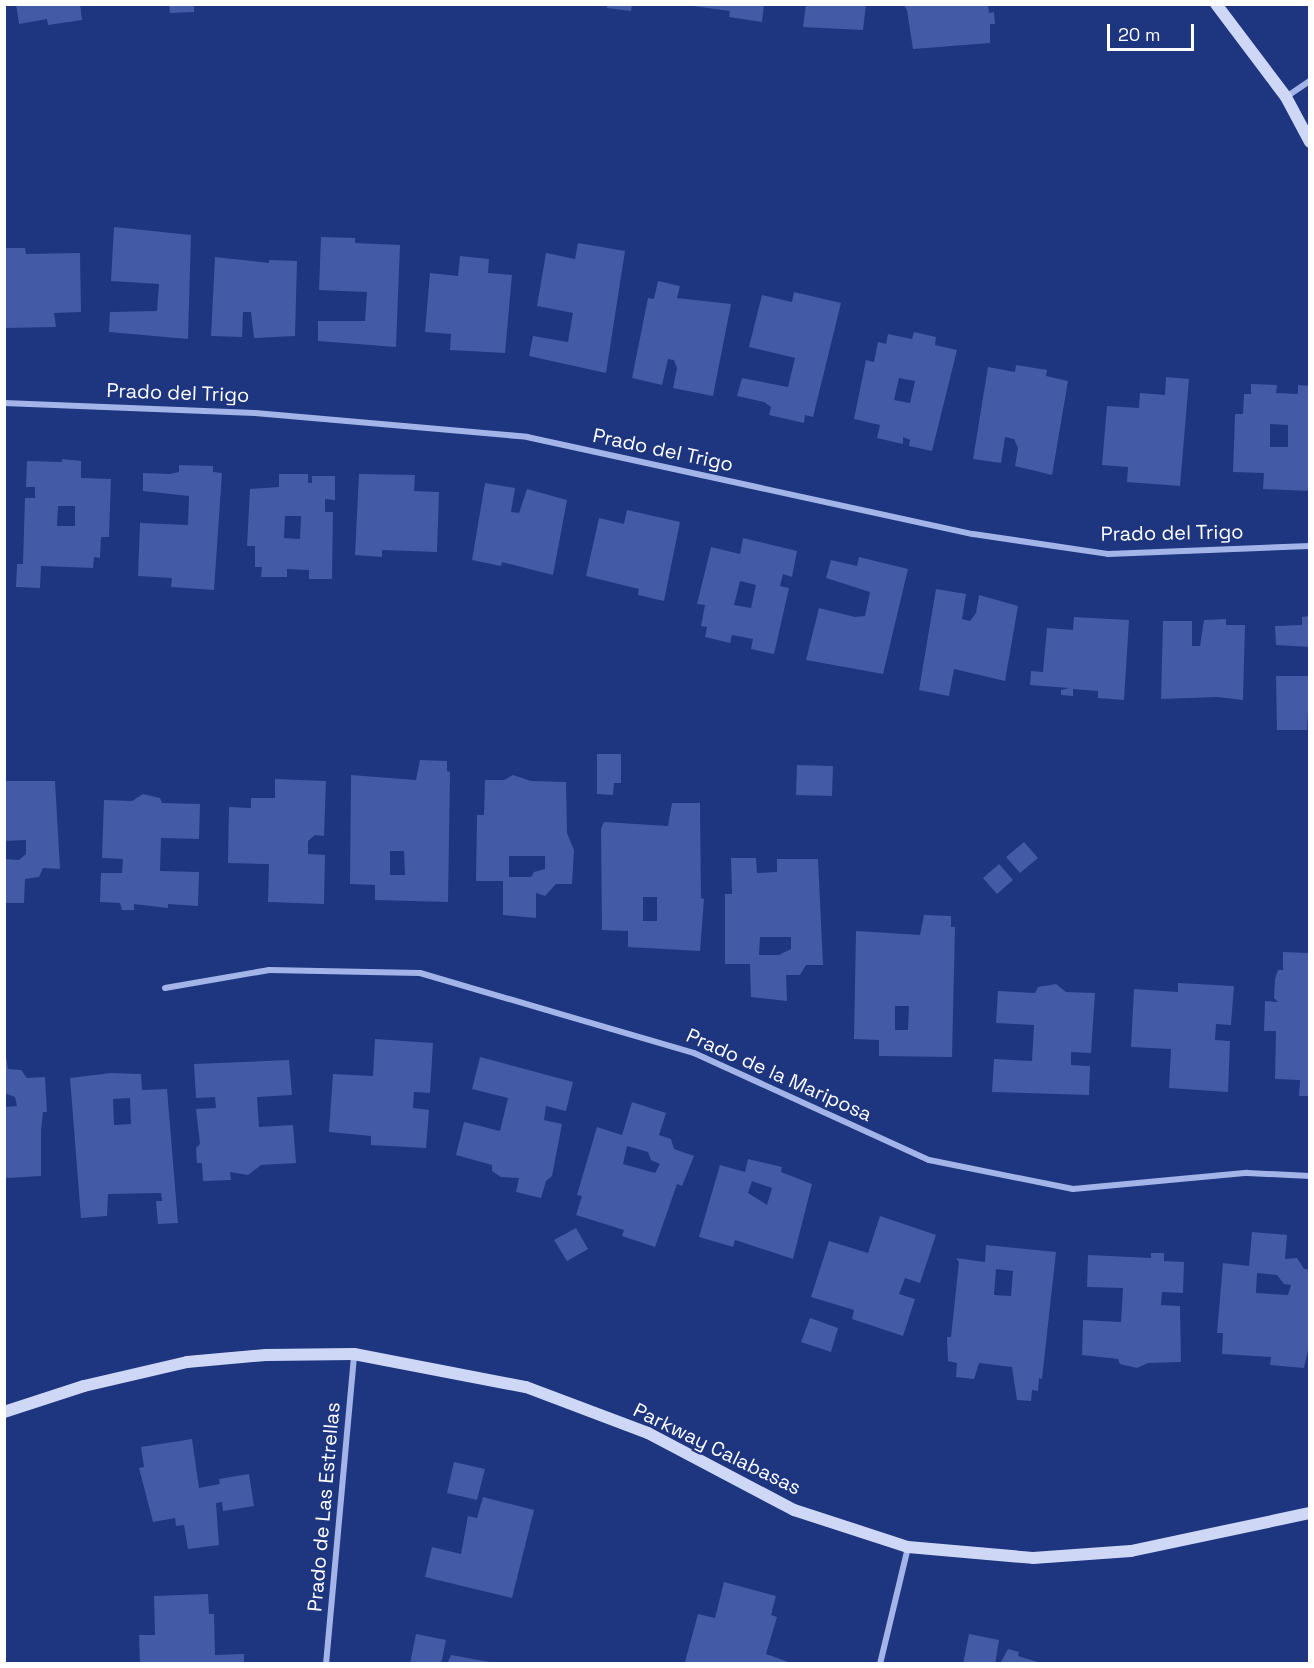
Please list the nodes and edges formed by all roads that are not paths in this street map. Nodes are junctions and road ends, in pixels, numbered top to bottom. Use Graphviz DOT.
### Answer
graph roads {
  1 [pos="1216,4"];
  2 [pos="1310,81"];
  3 [pos="1286,98"];
  4 [pos="1310,141"];
  5 [pos="4,403"];
  6 [pos="1310,546"];
  7 [pos="165,988"];
  8 [pos="1310,1176"];
  9 [pos="354,1354"];
  10 [pos="4,1412"];
  11 [pos="1310,1513"];
  12 [pos="908,1546"];
  13 [pos="326,1664"];
  14 [pos="880,1664"];
  1 -- 3 [label="street"];
  2 -- 3 [label="street"];
  3 -- 4 [label="street"];
  5 -- 6 [label="street, Prado del Trigo"];
  7 -- 8 [label="street, Prado de la Mariposa"];
  9 -- 10 [label="street, Parkway Calabasas"];
  9 -- 12 [label="street, Parkway Calabasas"];
  9 -- 13 [label="street, Prado de Las Estrellas"];
  11 -- 12 [label="street, Parkway Calabasas"];
  12 -- 14 [label="street"];
}
